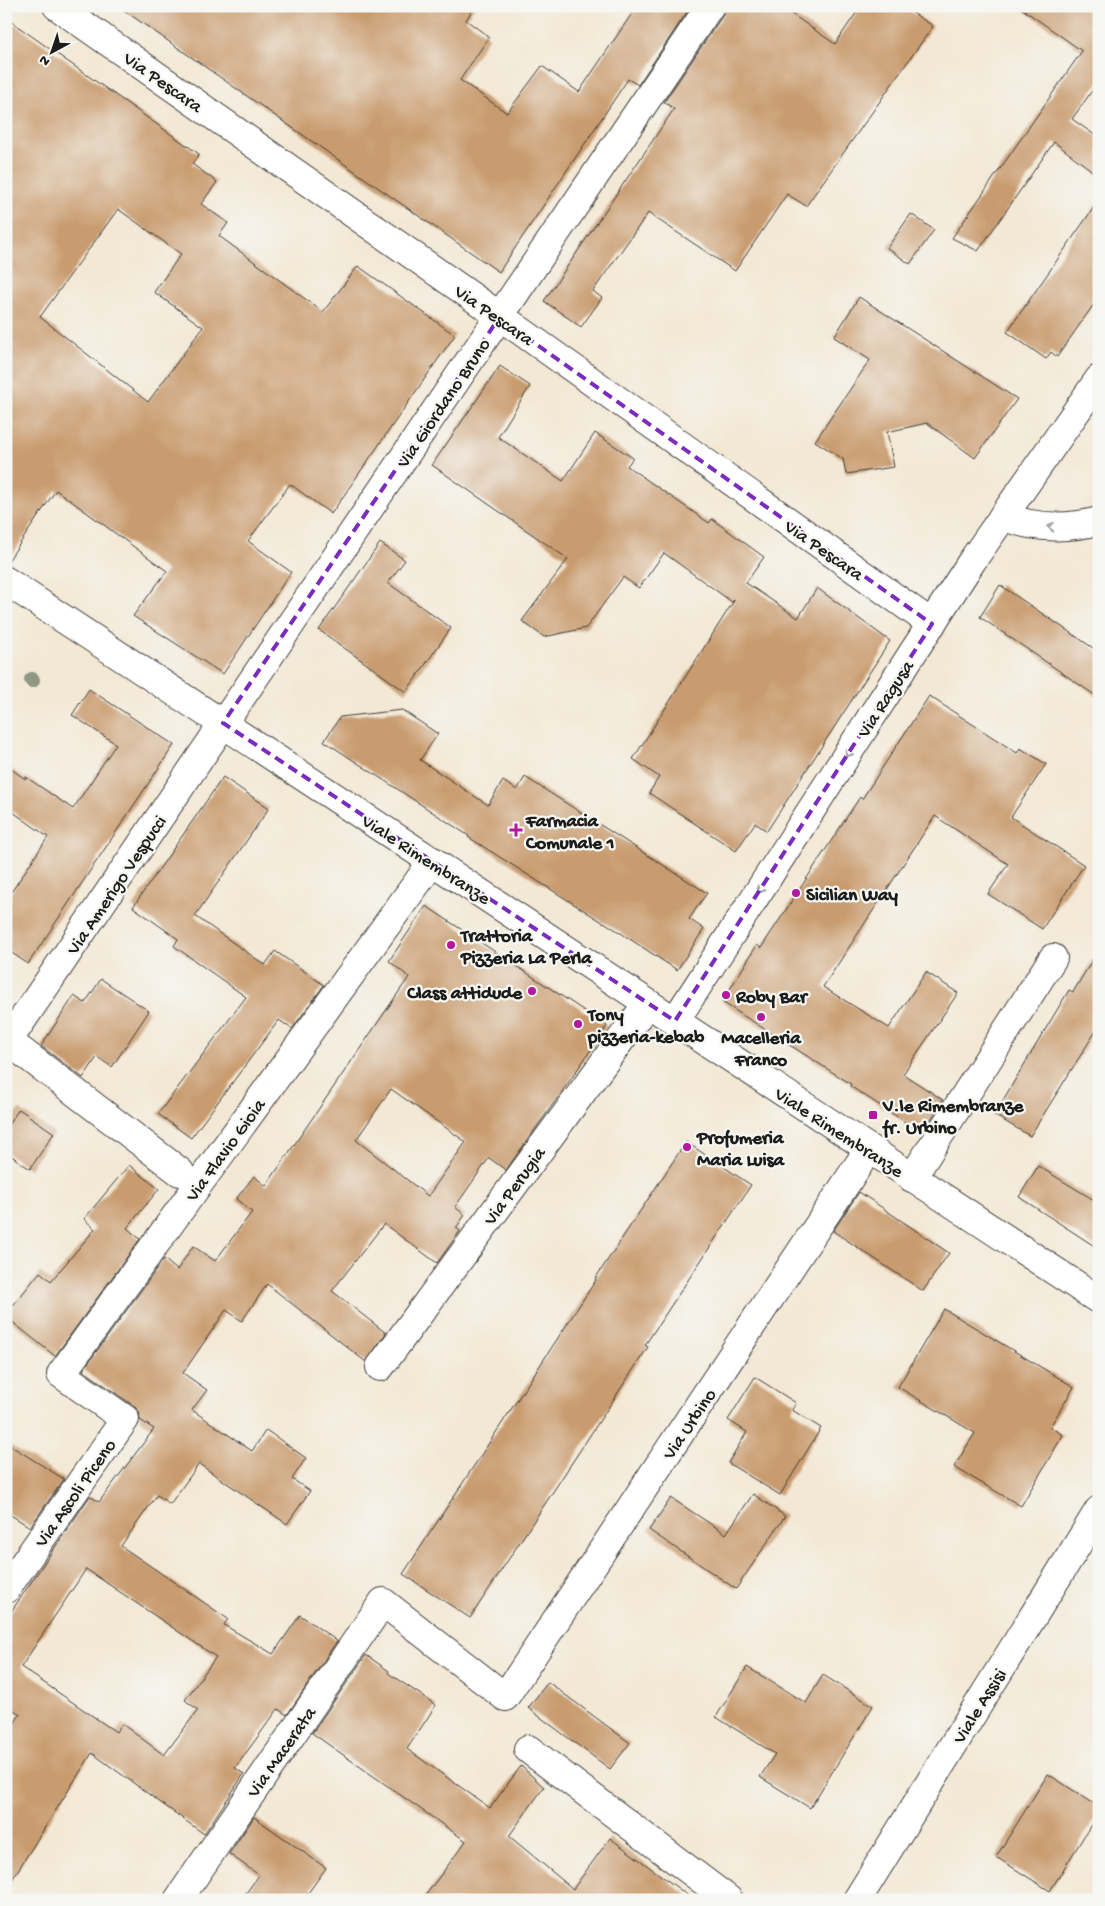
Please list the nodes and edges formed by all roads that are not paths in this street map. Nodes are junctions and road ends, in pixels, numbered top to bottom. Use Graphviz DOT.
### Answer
graph roads {
  1 [pos="57,6"];
  2 [pos="710,6"];
  3 [pos="499,318"];
  4 [pos="1099,379"];
  5 [pos="1003,516"];
  6 [pos="1099,521"];
  7 [pos="6,581"];
  8 [pos="932,624"];
  9 [pos="223,723"];
  10 [pos="433,861"];
  11 [pos="1053,958"];
  12 [pos="647,1004"];
  13 [pos="675,1022"];
  14 [pos="7,1042"];
  15 [pos="870,1149"];
  16 [pos="180,1172"];
  17 [pos="912,1178"];
  18 [pos="1099,1300"];
  19 [pos="380,1366"];
  20 [pos="124,1419"];
  21 [pos="1099,1510"];
  22 [pos="6,1589"];
  23 [pos="382,1602"];
  24 [pos="528,1749"];
  25 [pos="178,1900"];
  26 [pos="728,1900"];
  27 [pos="857,1900"];
  1 -- 3 [label="street, Via Pescara"];
  2 -- 3 [label="street, Via Giordano Bruno"];
  3 -- 8 [label="street, Via Pescara"];
  3 -- 9 [label="street, Via Giordano Bruno"];
  4 -- 5 [label="street, Via Ragusa"];
  6 -- 5 [label="street, one-way"];
  5 -- 8 [label="street, Via Ragusa"];
  7 -- 9 [label="street, Viale Rimembranze"];
  8 -- 13 [label="street, Via Ragusa, one-way"];
  9 -- 10 [label="street, Viale Rimembranze"];
  9 -- 14 [label="street, Via Amerigo Vespucci"];
  10 -- 12 [label="street, Viale Rimembranze"];
  10 -- 20 [label="street, Via Flavio Gioia"];
  11 -- 17 [label="street"];
  12 -- 13 [label="street, Viale Rimembranze"];
  12 -- 19 [label="street, Via Perugia"];
  13 -- 15 [label="street, Viale Rimembranze"];
  14 -- 16 [label="street"];
  15 -- 17 [label="street, Viale Rimembranze"];
  15 -- 23 [label="street, Via Urbino"];
  17 -- 18 [label="street, Viale Rimembranze"];
  20 -- 22 [label="street, Via Ascoli Piceno"];
  21 -- 27 [label="street, Viale Assisi"];
  23 -- 25 [label="street, Via Macerata"];
  24 -- 26 [label="street"];
}
